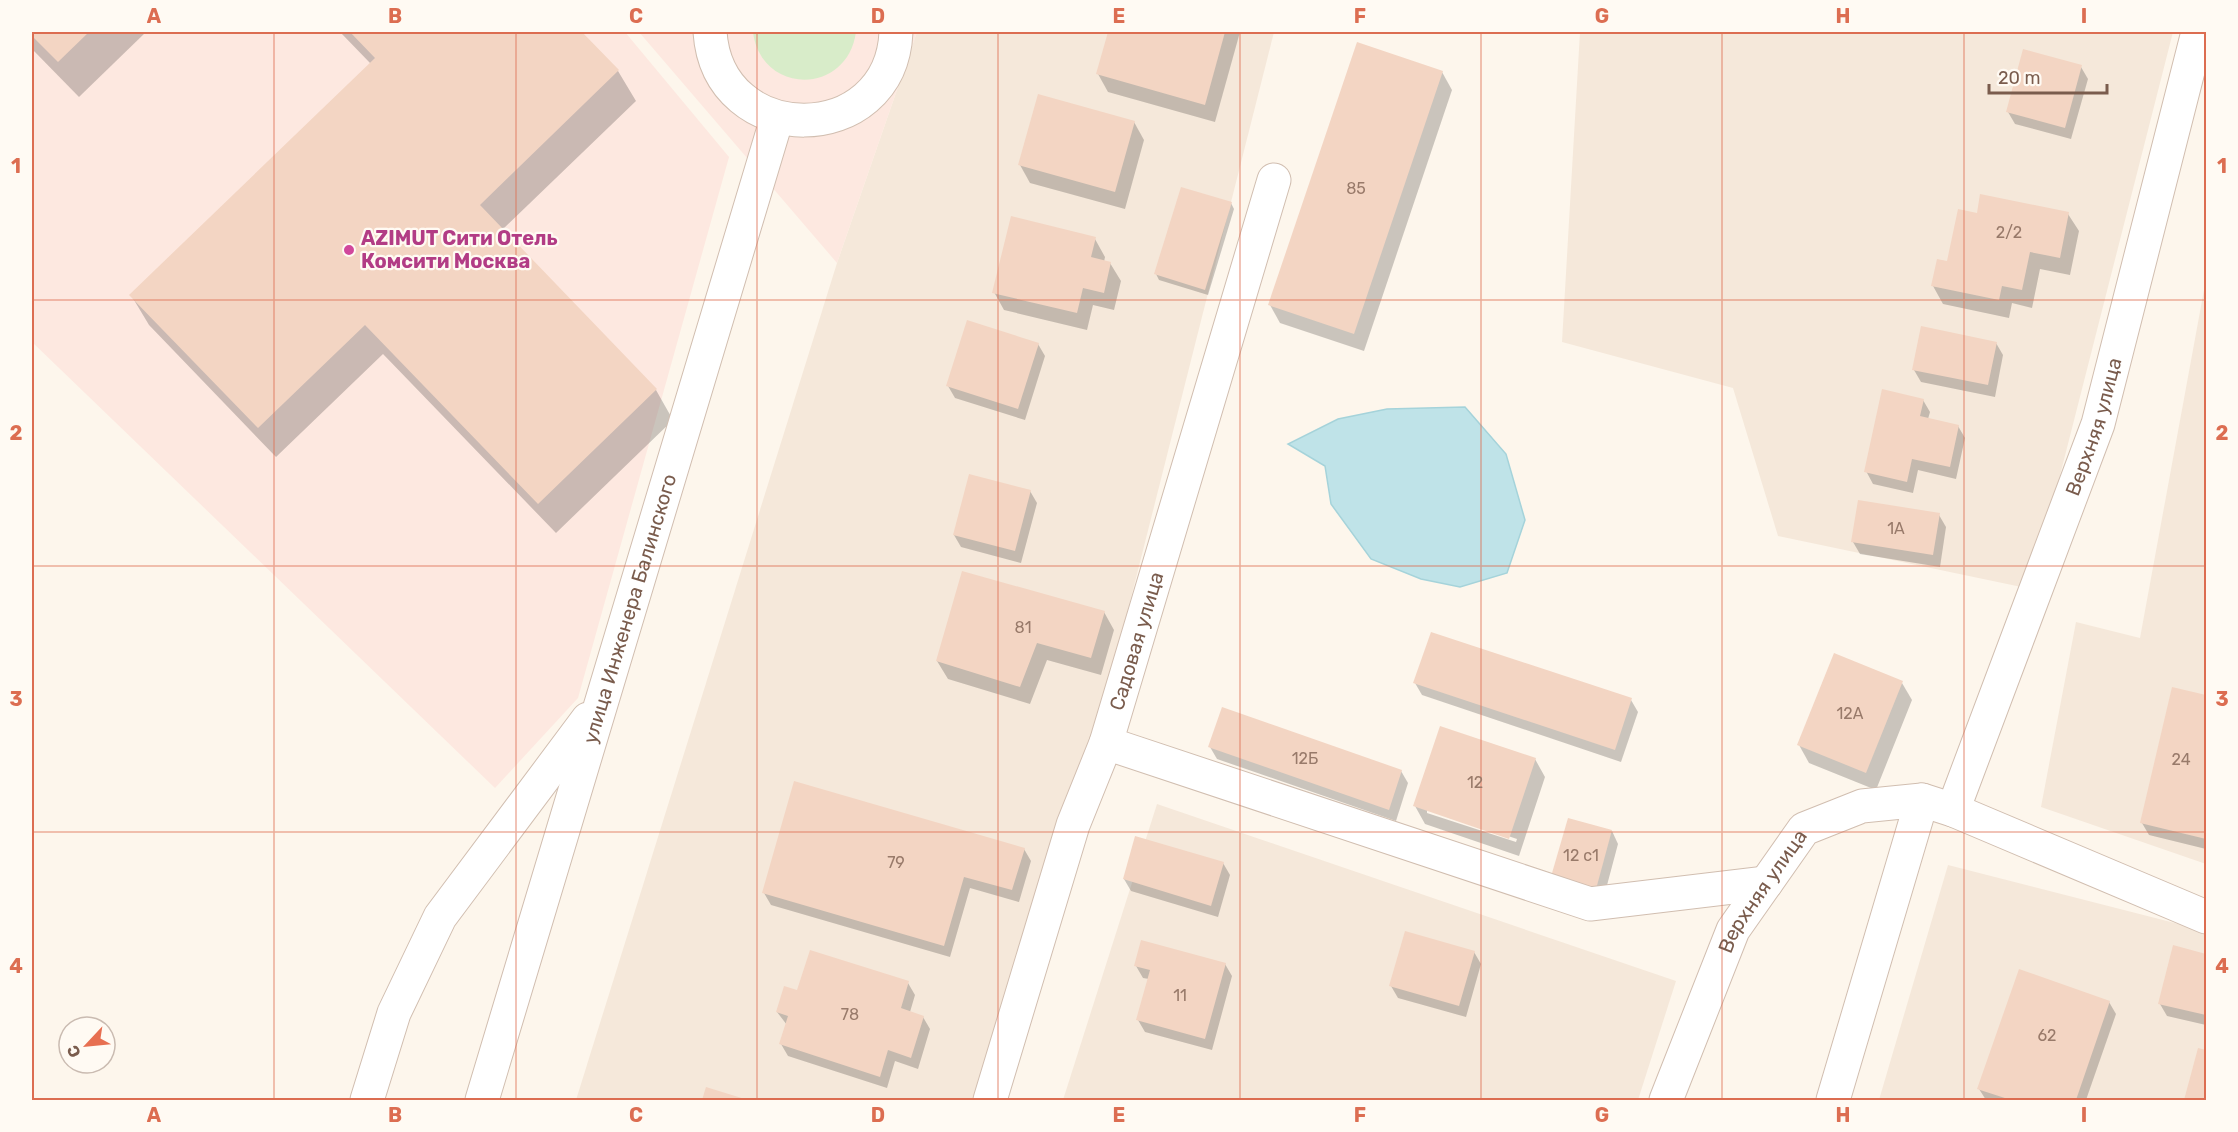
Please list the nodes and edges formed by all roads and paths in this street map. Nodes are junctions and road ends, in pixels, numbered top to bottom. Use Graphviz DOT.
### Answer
graph roads {
  1 [pos="710,32"];
  2 [pos="896,32"];
  3 [pos="2198,32"];
  4 [pos="777,118"];
  5 [pos="1274,180"];
  6 [pos="602,700"];
  7 [pos="1106,743"];
  8 [pos="1922,800"];
  9 [pos="1953,810"];
  10 [pos="1766,883"];
  11 [pos="2206,917"];
  12 [pos="367,1101"];
  13 [pos="482,1101"];
  14 [pos="990,1101"];
  15 [pos="1666,1101"];
  16 [pos="1833,1101"];
  1 -- 4 [label="street"];
  2 -- 4 [label="street"];
  3 -- 9 [label="street, Верхняя улица"];
  4 -- 6 [label="street, улица Инженера Балинского"];
  5 -- 7 [label="street, Садовая улица"];
  6 -- 12 [label="street"];
  6 -- 13 [label="street, улица Инженера Балинского"];
  7 -- 10 [label="street"];
  7 -- 14 [label="street, Садовая улица"];
  8 -- 9 [label="street, Верхняя улица"];
  8 -- 10 [label="street, Верхняя улица"];
  8 -- 16 [label="street"];
  9 -- 11 [label="street, Верхняя улица"];
  10 -- 15 [label="street, Верхняя улица"];
}
